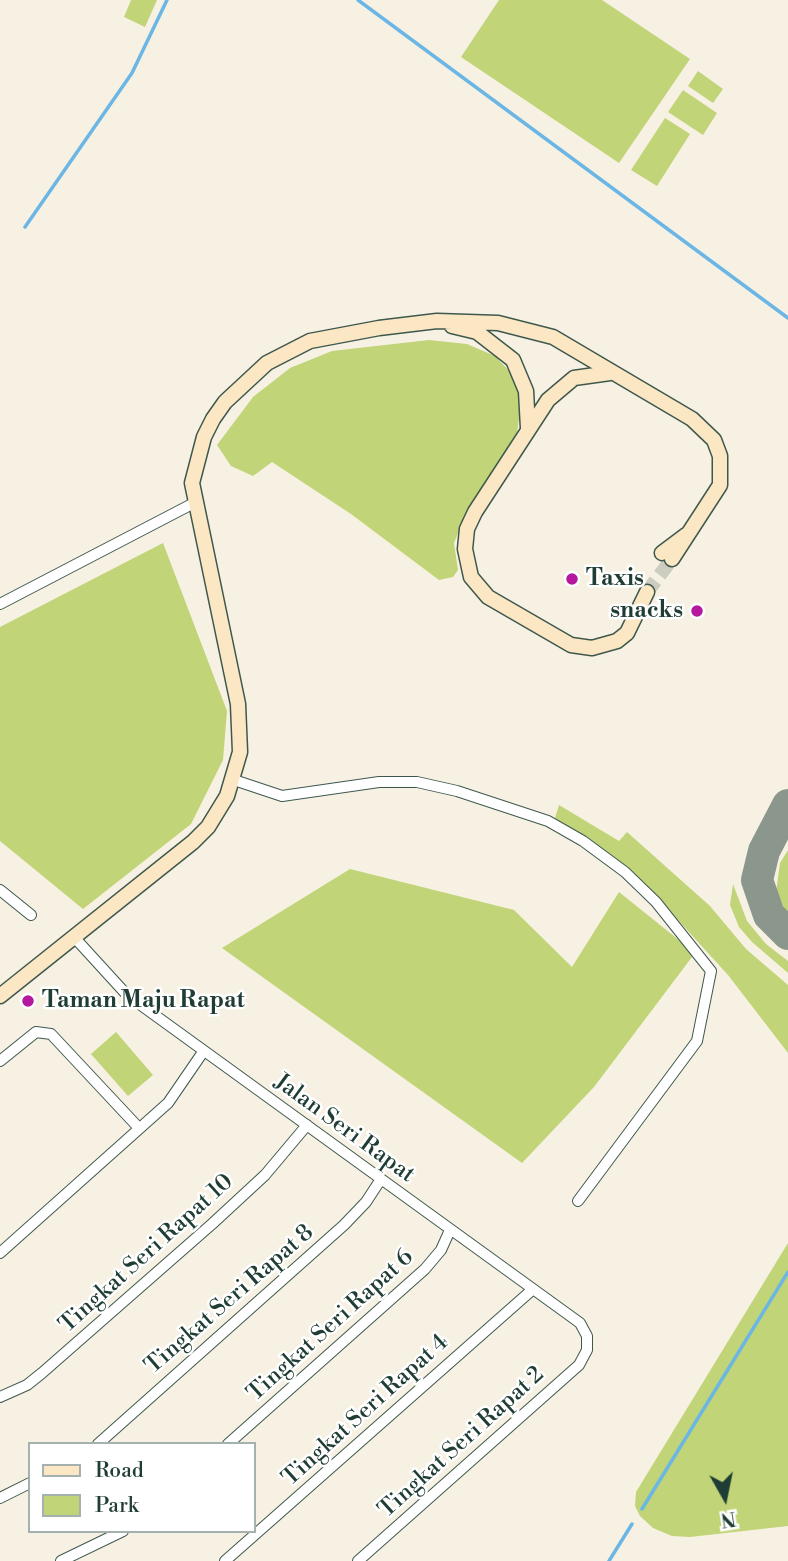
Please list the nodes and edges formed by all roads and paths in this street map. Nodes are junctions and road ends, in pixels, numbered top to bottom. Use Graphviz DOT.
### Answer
graph roads {
  1 [pos="437,321"];
  2 [pos="611,373"];
  3 [pos="527,428"];
  4 [pos="194,503"];
  5 [pos="667,556"];
  6 [pos="644,595"];
  7 [pos="0,604"];
  8 [pos="234,780"];
  9 [pos="0,890"];
  10 [pos="31,915"];
  11 [pos="74,937"];
  12 [pos="0,996"];
  13 [pos="203,1052"];
  14 [pos="0,1060"];
  15 [pos="307,1125"];
  16 [pos="138,1128"];
  17 [pos="381,1179"];
  18 [pos="578,1201"];
  19 [pos="450,1230"];
  20 [pos="0,1253"];
  21 [pos="532,1290"];
  22 [pos="587,1350"];
  23 [pos="0,1397"];
  24 [pos="100,1442"];
  25 [pos="230,1442"];
  26 [pos="28,1484"];
  27 [pos="0,1498"];
  28 [pos="119,1533"];
  29 [pos="61,1561"];
  30 [pos="225,1561"];
  31 [pos="358,1561"];
  1 -- 2 [label="street"];
  1 -- 3 [label="street"];
  1 -- 4 [label="street"];
  2 -- 3 [label="street"];
  2 -- 5 [label="street"];
  3 -- 6 [label="street"];
  4 -- 7 [label="street"];
  4 -- 8 [label="street"];
  8 -- 11 [label="street"];
  8 -- 18 [label="street"];
  9 -- 10 [label="street"];
  11 -- 12 [label="street"];
  11 -- 13 [label="street, Jalan Seri Rapat"];
  13 -- 15 [label="street, Jalan Seri Rapat"];
  13 -- 16 [label="street"];
  14 -- 16 [label="street"];
  15 -- 17 [label="street, Jalan Seri Rapat"];
  15 -- 23 [label="street, Tingkat Seri Rapat 10"];
  16 -- 20 [label="street"];
  17 -- 19 [label="street, Jalan Seri Rapat"];
  17 -- 24 [label="street, Tingkat Seri Rapat 8"];
  19 -- 21 [label="street, Jalan Seri Rapat"];
  19 -- 25 [label="street, Tingkat Seri Rapat 6"];
  21 -- 22 [label="street, Jalan Seri Rapat"];
  21 -- 30 [label="street, Tingkat Seri Rapat 4"];
  22 -- 31 [label="street, Tingkat Seri Rapat 2"];
  26 -- 27 [label="street"];
  28 -- 29 [label="street"];
}
